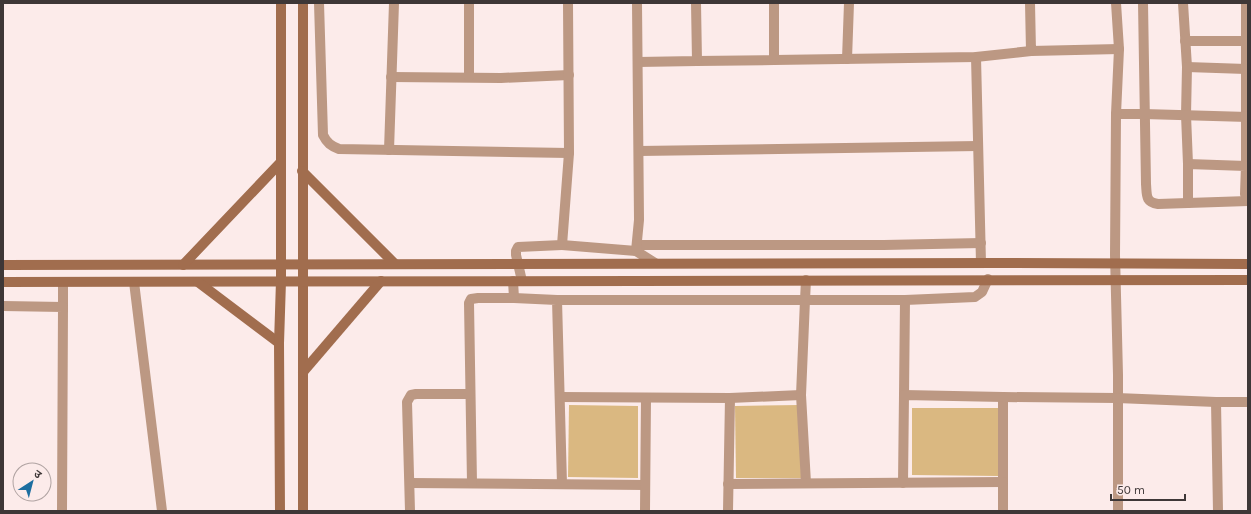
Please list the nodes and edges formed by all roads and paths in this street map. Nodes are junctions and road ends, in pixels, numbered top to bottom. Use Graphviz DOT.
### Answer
graph roads {
  1 [pos="281,3"];
  2 [pos="302,3"];
  3 [pos="319,3"];
  4 [pos="394,3"];
  5 [pos="469,3"];
  6 [pos="568,3"];
  7 [pos="637,3"];
  8 [pos="696,3"];
  9 [pos="774,3"];
  10 [pos="849,3"];
  11 [pos="1030,3"];
  12 [pos="1116,3"];
  13 [pos="1143,3"];
  14 [pos="1183,3"];
  15 [pos="1246,3"];
  16 [pos="1185,41"];
  17 [pos="1246,41"];
  18 [pos="1118,49"];
  19 [pos="1031,51"];
  20 [pos="976,57"];
  21 [pos="846,58"];
  22 [pos="774,60"];
  23 [pos="697,61"];
  24 [pos="638,62"];
  25 [pos="1187,67"];
  26 [pos="1246,69"];
  27 [pos="568,75"];
  28 [pos="391,77"];
  29 [pos="469,78"];
  30 [pos="1116,114"];
  31 [pos="1144,114"];
  32 [pos="1186,115"];
  33 [pos="1247,117"];
  34 [pos="978,146"];
  35 [pos="389,150"];
  36 [pos="639,151"];
  37 [pos="569,153"];
  38 [pos="281,162"];
  39 [pos="1188,164"];
  40 [pos="1246,166"];
  41 [pos="302,171"];
  42 [pos="1248,201"];
  43 [pos="1188,203"];
  44 [pos="981,244"];
  45 [pos="562,245"];
  46 [pos="636,248"];
  47 [pos="655,263"];
  48 [pos="981,263"];
  49 [pos="1115,263"];
  50 [pos="302,264"];
  51 [pos="395,264"];
  52 [pos="518,264"];
  53 [pos="1248,264"];
  54 [pos="3,265"];
  55 [pos="183,265"];
  56 [pos="281,265"];
  57 [pos="988,279"];
  58 [pos="1116,279"];
  59 [pos="806,280"];
  60 [pos="1248,280"];
  61 [pos="281,281"];
  62 [pos="302,281"];
  63 [pos="381,281"];
  64 [pos="517,281"];
  65 [pos="3,282"];
  66 [pos="63,282"];
  67 [pos="134,282"];
  68 [pos="198,282"];
  69 [pos="514,298"];
  70 [pos="557,300"];
  71 [pos="806,300"];
  72 [pos="905,300"];
  73 [pos="3,306"];
  74 [pos="63,306"];
  75 [pos="279,343"];
  76 [pos="303,372"];
  77 [pos="470,394"];
  78 [pos="801,395"];
  79 [pos="904,395"];
  80 [pos="560,397"];
  81 [pos="1003,397"];
  82 [pos="646,398"];
  83 [pos="730,398"];
  84 [pos="1117,398"];
  85 [pos="1216,402"];
  86 [pos="1248,402"];
  87 [pos="1003,482"];
  88 [pos="410,483"];
  89 [pos="472,483"];
  90 [pos="806,483"];
  91 [pos="904,483"];
  92 [pos="562,484"];
  93 [pos="728,484"];
  94 [pos="645,485"];
  95 [pos="62,511"];
  96 [pos="162,511"];
  97 [pos="280,511"];
  98 [pos="302,511"];
  99 [pos="410,511"];
  100 [pos="645,511"];
  101 [pos="728,511"];
  102 [pos="1003,511"];
  103 [pos="1118,511"];
  104 [pos="1218,511"];
  1 -- 38 [label="main road"];
  2 -- 41 [label="main road"];
  3 -- 35 [label="street"];
  4 -- 28 [label="street"];
  5 -- 29 [label="street"];
  6 -- 27 [label="street"];
  7 -- 24 [label="street"];
  8 -- 23 [label="street"];
  9 -- 22 [label="street"];
  10 -- 21 [label="street"];
  11 -- 19 [label="street"];
  12 -- 18 [label="street"];
  13 -- 31 [label="street"];
  14 -- 16 [label="street"];
  15 -- 17 [label="street"];
  16 -- 17 [label="street"];
  16 -- 25 [label="street"];
  17 -- 26 [label="street"];
  18 -- 19 [label="street"];
  18 -- 30 [label="street"];
  19 -- 20 [label="street"];
  20 -- 21 [label="street"];
  20 -- 34 [label="street"];
  21 -- 22 [label="street"];
  22 -- 23 [label="street"];
  23 -- 24 [label="street"];
  24 -- 36 [label="street"];
  25 -- 26 [label="street"];
  25 -- 32 [label="street"];
  26 -- 33 [label="street"];
  27 -- 29 [label="street"];
  27 -- 37 [label="street"];
  28 -- 29 [label="street"];
  28 -- 35 [label="street"];
  30 -- 31 [label="street"];
  30 -- 49 [label="street"];
  31 -- 32 [label="street"];
  31 -- 43 [label="street"];
  32 -- 33 [label="street"];
  32 -- 39 [label="street"];
  33 -- 40 [label="street"];
  34 -- 36 [label="street"];
  34 -- 44 [label="street"];
  35 -- 37 [label="street"];
  36 -- 46 [label="street"];
  37 -- 45 [label="street"];
  38 -- 55 [label="main road"];
  38 -- 56 [label="main road"];
  39 -- 40 [label="street"];
  39 -- 43 [label="street"];
  40 -- 42 [label="street"];
  41 -- 50 [label="main road"];
  41 -- 51 [label="main road"];
  42 -- 43 [label="street"];
  44 -- 46 [label="street"];
  44 -- 48 [label="street"];
  45 -- 46 [label="street"];
  45 -- 52 [label="street"];
  46 -- 47 [label="street"];
  47 -- 48 [label="main road"];
  47 -- 52 [label="main road"];
  48 -- 49 [label="main road"];
  49 -- 53 [label="main road"];
  49 -- 58 [label="street"];
  50 -- 51 [label="main road"];
  50 -- 56 [label="main road"];
  50 -- 62 [label="main road"];
  51 -- 52 [label="main road"];
  52 -- 64 [label="street"];
  54 -- 55 [label="main road"];
  55 -- 56 [label="main road"];
  56 -- 61 [label="main road"];
  57 -- 58 [label="main road"];
  57 -- 59 [label="main road"];
  57 -- 72 [label="street"];
  58 -- 60 [label="main road"];
  58 -- 84 [label="street"];
  59 -- 64 [label="main road"];
  59 -- 71 [label="street"];
  61 -- 62 [label="main road"];
  61 -- 68 [label="main road"];
  61 -- 75 [label="main road"];
  62 -- 63 [label="main road"];
  62 -- 76 [label="main road"];
  63 -- 64 [label="main road"];
  63 -- 76 [label="main road"];
  64 -- 69 [label="street"];
  65 -- 66 [label="main road"];
  66 -- 67 [label="main road"];
  66 -- 74 [label="street"];
  67 -- 68 [label="main road"];
  67 -- 96 [label="street"];
  68 -- 75 [label="main road"];
  69 -- 70 [label="street"];
  69 -- 77 [label="street"];
  70 -- 71 [label="street"];
  70 -- 80 [label="street"];
  71 -- 72 [label="street"];
  71 -- 78 [label="street"];
  72 -- 79 [label="street"];
  73 -- 74 [label="street"];
  74 -- 95 [label="street"];
  75 -- 97 [label="main road"];
  76 -- 98 [label="main road"];
  77 -- 88 [label="street"];
  77 -- 89 [label="street"];
  78 -- 83 [label="street"];
  78 -- 90 [label="street"];
  79 -- 81 [label="street"];
  79 -- 91 [label="street"];
  80 -- 82 [label="street"];
  80 -- 92 [label="street"];
  81 -- 84 [label="street"];
  81 -- 87 [label="street"];
  82 -- 83 [label="street"];
  82 -- 94 [label="street"];
  83 -- 93 [label="street"];
  84 -- 85 [label="street"];
  84 -- 103 [label="street"];
  85 -- 86 [label="street"];
  85 -- 104 [label="street"];
  87 -- 91 [label="street"];
  87 -- 102 [label="street"];
  88 -- 89 [label="street"];
  88 -- 99 [label="street"];
  89 -- 92 [label="street"];
  90 -- 91 [label="street"];
  90 -- 93 [label="street"];
  92 -- 94 [label="street"];
  93 -- 101 [label="street"];
  94 -- 100 [label="street"];
}
